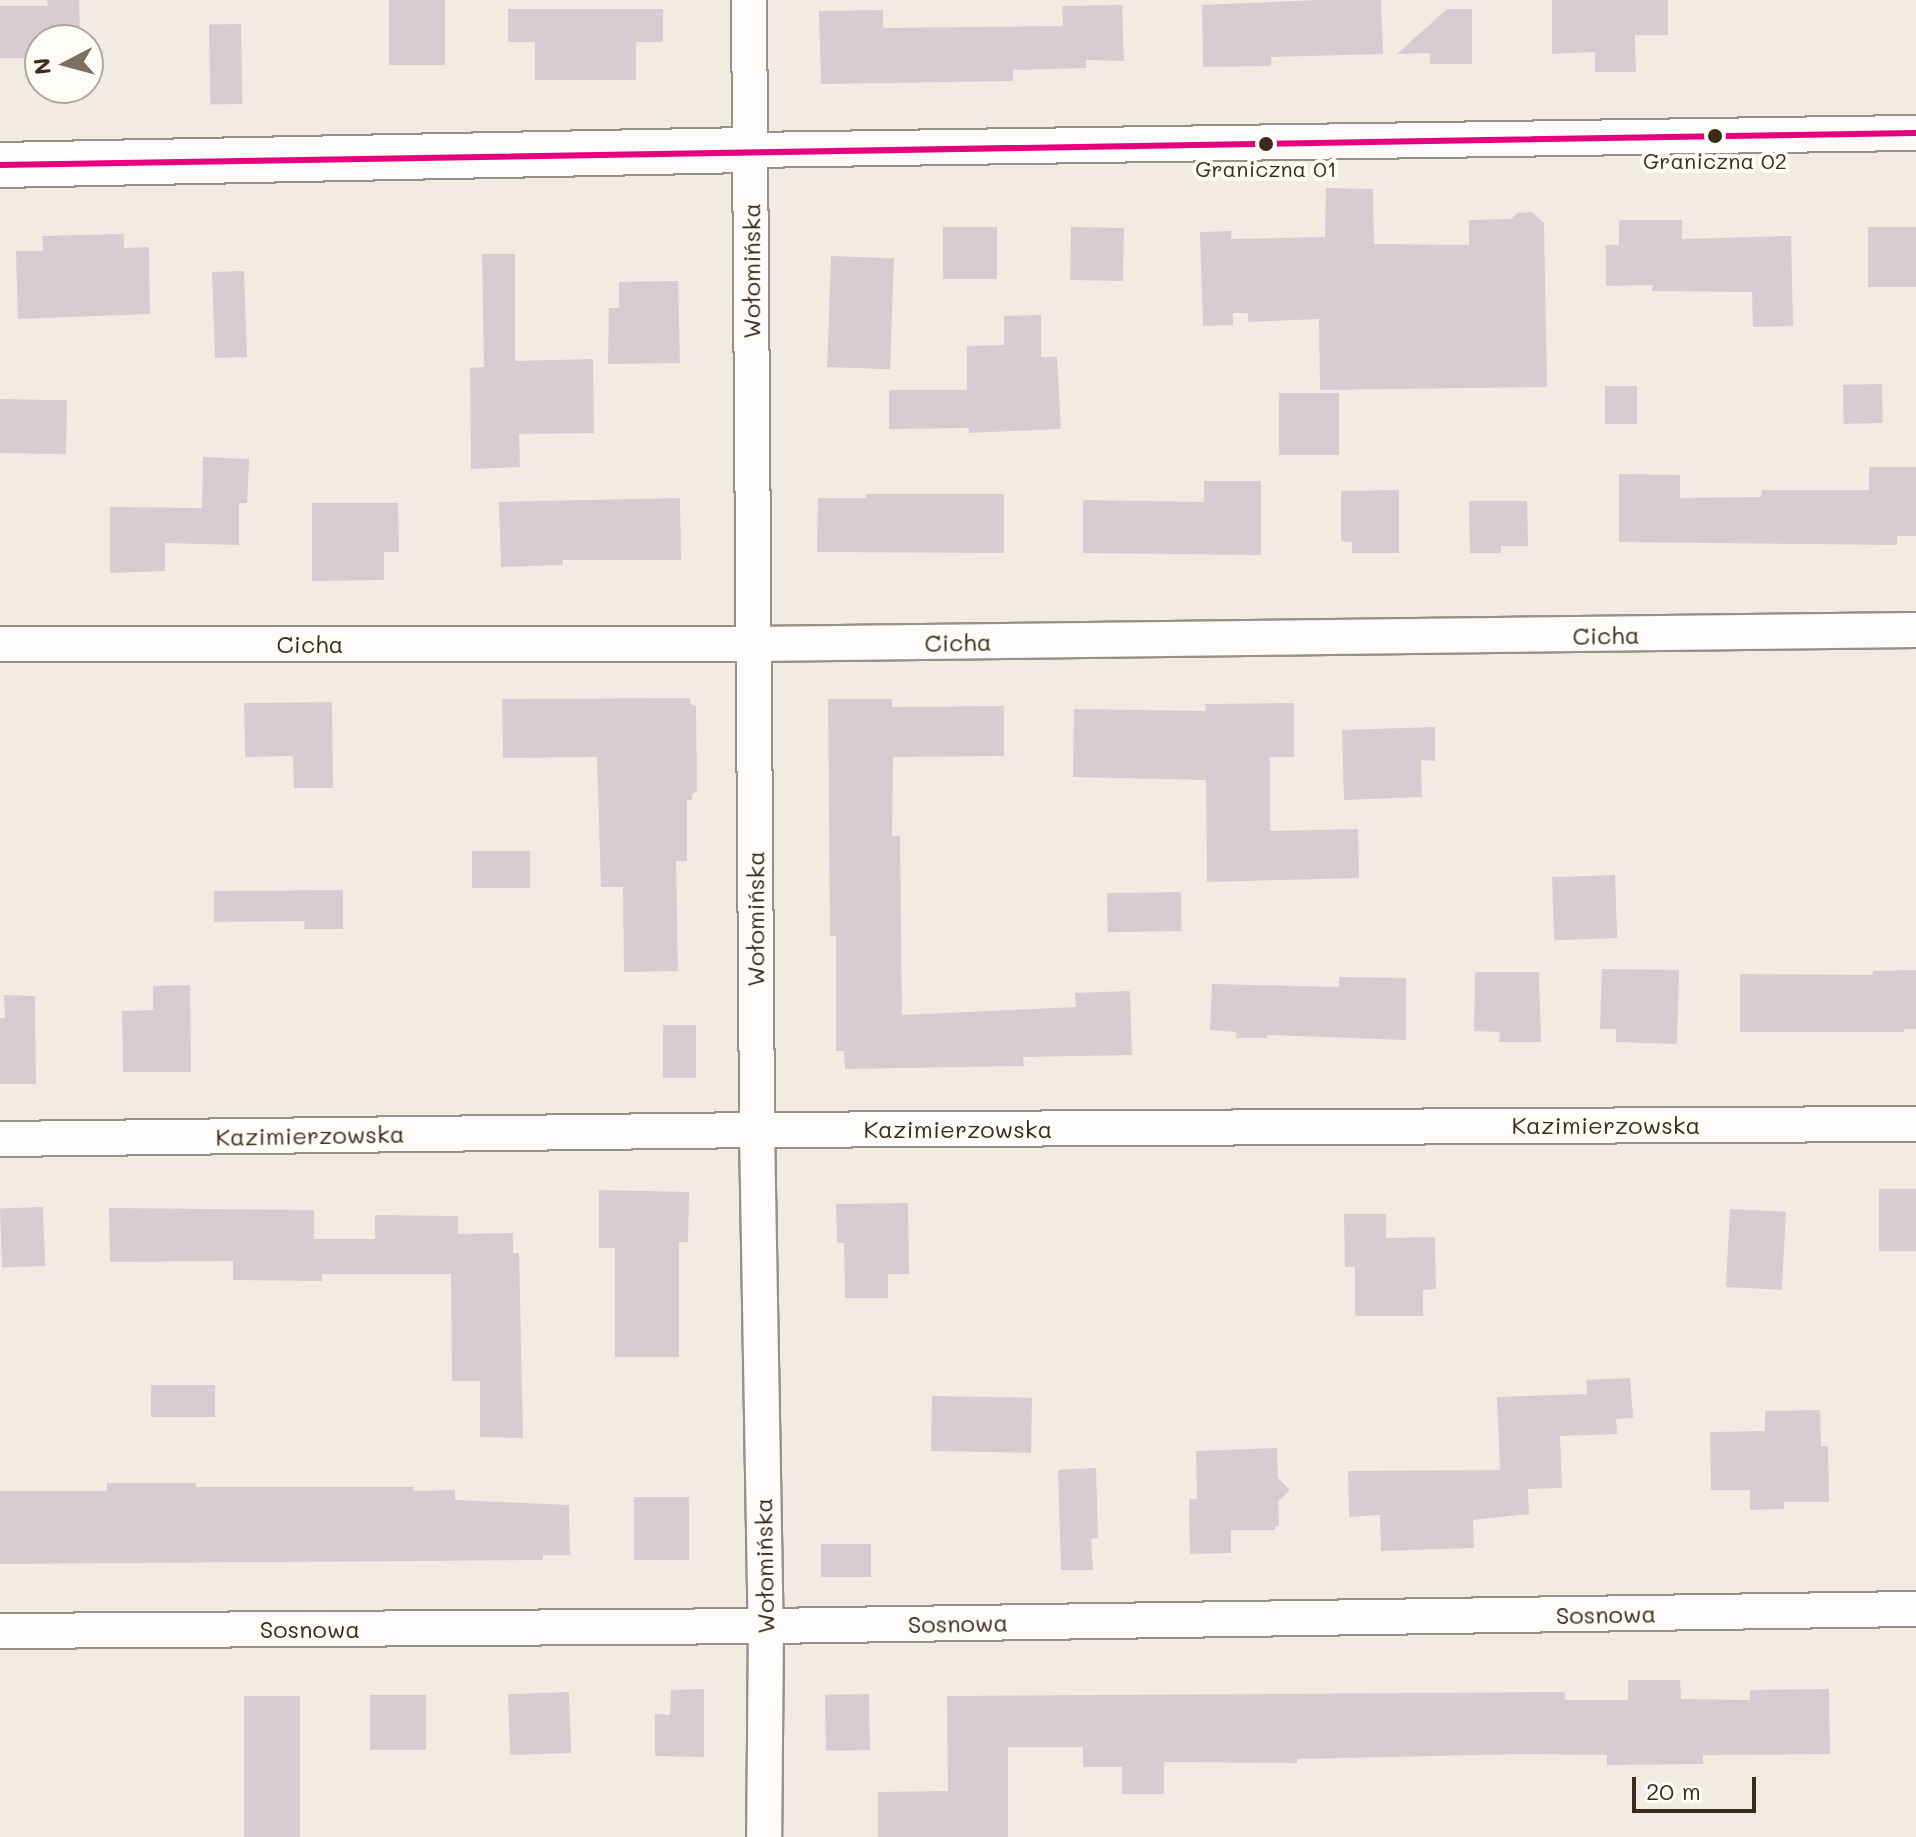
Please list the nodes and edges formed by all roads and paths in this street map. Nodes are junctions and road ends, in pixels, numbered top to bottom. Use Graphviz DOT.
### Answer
graph roads {
  1 [pos="749,0"];
  2 [pos="1916,133"];
  3 [pos="750,150"];
  4 [pos="0,165"];
  5 [pos="1916,630"];
  6 [pos="0,644"];
  7 [pos="753,644"];
  8 [pos="1916,1124"];
  9 [pos="757,1130"];
  10 [pos="0,1139"];
  11 [pos="1916,1609"];
  12 [pos="766,1626"];
  13 [pos="0,1631"];
  14 [pos="764,1837"];
  1 -- 3 [label="street, Wołomińska"];
  2 -- 3 [label="street"];
  3 -- 4 [label="street"];
  3 -- 7 [label="street, Wołomińska"];
  5 -- 7 [label="street, Cicha"];
  6 -- 7 [label="street, Cicha"];
  7 -- 9 [label="street, Wołomińska"];
  8 -- 9 [label="street, Kazimierzowska"];
  9 -- 10 [label="street, Kazimierzowska"];
  9 -- 12 [label="street, Wołomińska"];
  11 -- 12 [label="street, Sosnowa"];
  12 -- 13 [label="street, Sosnowa"];
  12 -- 14 [label="street, Wołomińska"];
}
